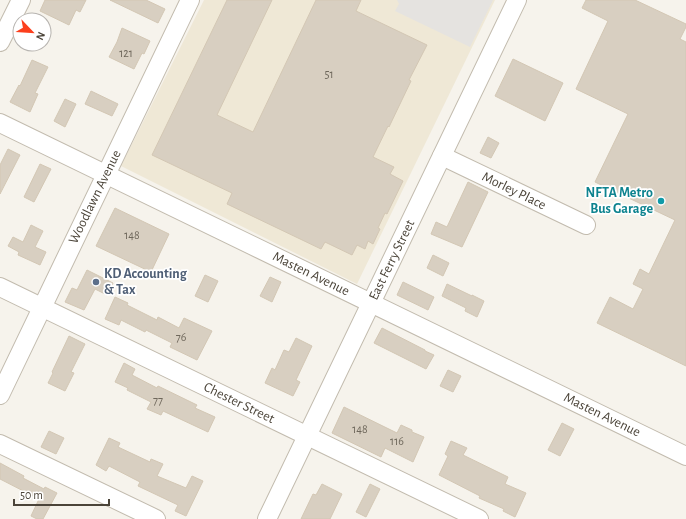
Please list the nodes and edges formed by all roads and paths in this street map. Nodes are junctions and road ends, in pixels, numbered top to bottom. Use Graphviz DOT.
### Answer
graph roads {
  1 [pos="21,0"];
  2 [pos="190,0"];
  3 [pos="517,0"];
  4 [pos="0,42"];
  5 [pos="0,123"];
  6 [pos="442,156"];
  7 [pos="106,174"];
  8 [pos="586,225"];
  9 [pos="0,286"];
  10 [pos="371,303"];
  11 [pos="43,307"];
  12 [pos="0,395"];
  13 [pos="307,436"];
  14 [pos="0,444"];
  15 [pos="686,456"];
  16 [pos="156,519"];
  17 [pos="267,519"];
  18 [pos="479,519"];
  1 -- 4 [label="street"];
  2 -- 7 [label="street, Woodlawn Avenue"];
  3 -- 6 [label="street, East Ferry Street"];
  5 -- 7 [label="street, Masten Avenue"];
  6 -- 8 [label="street, Morley Place"];
  6 -- 10 [label="street, East Ferry Street"];
  7 -- 10 [label="street, Masten Avenue"];
  7 -- 11 [label="street, Woodlawn Avenue"];
  9 -- 11 [label="street, Chester Street"];
  10 -- 13 [label="street, East Ferry Street"];
  10 -- 15 [label="street, Masten Avenue"];
  11 -- 12 [label="street, Woodlawn Avenue"];
  11 -- 13 [label="street, Chester Street"];
  13 -- 17 [label="street, East Ferry Street"];
  13 -- 18 [label="street, Chester Street"];
  14 -- 16 [label="street"];
}
